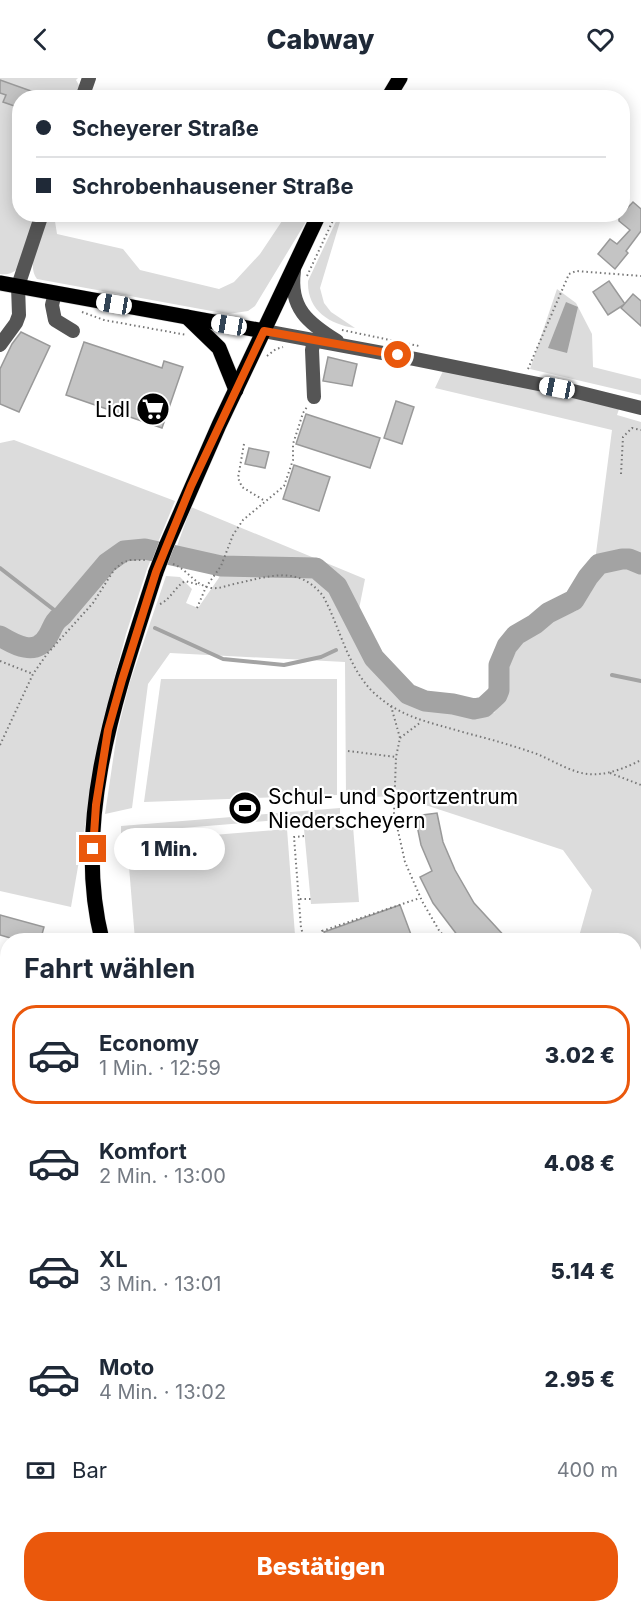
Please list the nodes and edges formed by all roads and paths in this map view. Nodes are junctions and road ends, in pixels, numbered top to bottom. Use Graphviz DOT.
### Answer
graph roads {
  1 [pos="39,222"];
  2 [pos="315,222"];
  3 [pos="332,222"];
  4 [pos="294,266"];
  5 [pos="641,276"];
  6 [pos="306,282"];
  7 [pos="0,283"];
  8 [pos="18,286"];
  9 [pos="55,293"];
  10 [pos="74,309"];
  11 [pos="187,317"];
  12 [pos="336,328"];
  13 [pos="73,331"];
  14 [pos="264,331"];
  15 [pos="195,337"];
  16 [pos="314,340"];
  17 [pos="0,345"];
  18 [pos="344,345"];
  19 [pos="426,348"];
  20 [pos="528,369"];
  21 [pos="236,390"];
  22 [pos="314,397"];
  23 [pos="641,408"];
  24 [pos="641,430"];
  25 [pos="244,444"];
  26 [pos="621,474"];
  27 [pos="265,501"];
  28 [pos="172,563"];
  29 [pos="152,566"];
  30 [pos="200,585"];
  31 [pos="206,586"];
  32 [pos="154,607"];
  33 [pos="196,608"];
  34 [pos="0,661"];
  35 [pos="33,674"];
  36 [pos="391,706"];
  37 [pos="421,722"];
  38 [pos="400,738"];
  39 [pos="0,745"];
  40 [pos="348,751"];
  41 [pos="396,757"];
  42 [pos="641,760"];
  43 [pos="608,772"];
  44 [pos="641,785"];
  45 [pos="305,836"];
  46 [pos="420,898"];
  47 [pos="300,899"];
  48 [pos="311,899"];
  49 [pos="101,933"];
  50 [pos="303,933"];
  51 [pos="323,933"];
  52 [pos="441,933"];
  1 -- 8 [label="street"];
  2 -- 4 [label="main road"];
  3 -- 6 [label="path"];
  4 -- 14 [label="main road"];
  4 -- 18 [label="street"];
  5 -- 20 [label="path"];
  7 -- 8 [label="main road"];
  8 -- 9 [label="main road"];
  8 -- 17 [label="street"];
  9 -- 11 [label="main road"];
  9 -- 13 [label="street"];
  10 -- 15 [label="path"];
  11 -- 14 [label="main road"];
  11 -- 21 [label="main road"];
  12 -- 19 [label="path"];
  14 -- 16 [label="street"];
  14 -- 21 [label="main road"];
  16 -- 18 [label="street"];
  16 -- 22 [label="street"];
  18 -- 23 [label="street"];
  21 -- 29 [label="main road, bridge"];
  22 -- 27 [label="path"];
  24 -- 26 [label="path"];
  25 -- 27 [label="path"];
  27 -- 31 [label="path"];
  28 -- 30 [label="path"];
  29 -- 35 [label="path"];
  29 -- 49 [label="main road"];
  30 -- 31 [label="path"];
  30 -- 32 [label="path"];
  31 -- 33 [label="path"];
  31 -- 36 [label="path"];
  34 -- 35 [label="path"];
  35 -- 39 [label="path"];
  36 -- 37 [label="path"];
  36 -- 38 [label="path"];
  37 -- 38 [label="path"];
  37 -- 43 [label="path"];
  38 -- 41 [label="path"];
  40 -- 41 [label="path"];
  41 -- 46 [label="path"];
  42 -- 43 [label="path"];
  43 -- 44 [label="path"];
  45 -- 47 [label="path"];
  46 -- 51 [label="path"];
  46 -- 52 [label="path"];
  47 -- 48 [label="path"];
  47 -- 50 [label="path"];
}
